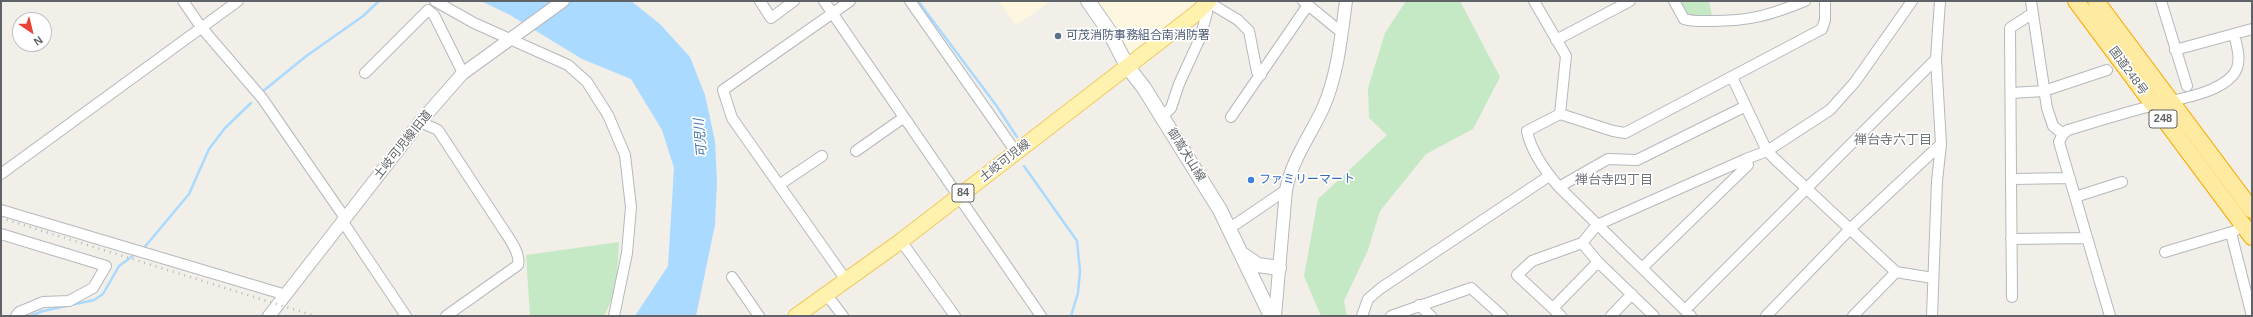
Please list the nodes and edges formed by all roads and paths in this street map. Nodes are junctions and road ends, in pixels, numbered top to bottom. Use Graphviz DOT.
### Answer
graph roads {
  1 [pos="183,1"];
  2 [pos="238,1"];
  3 [pos="435,1"];
  4 [pos="563,1"];
  5 [pos="760,1"];
  6 [pos="794,1"];
  7 [pos="824,1"];
  8 [pos="850,1"];
  9 [pos="910,1"];
  10 [pos="1088,1"];
  11 [pos="1346,1"];
  12 [pos="1534,1"];
  13 [pos="1630,1"];
  14 [pos="1674,1"];
  15 [pos="1806,1"];
  16 [pos="1825,1"];
  17 [pos="1912,1"];
  18 [pos="1940,1"];
  19 [pos="2031,1"];
  20 [pos="2076,1"];
  21 [pos="2096,1"];
  22 [pos="2161,1"];
  23 [pos="1208,2"];
  24 [pos="1306,3"];
  25 [pos="832,13"];
  26 [pos="2033,13"];
  27 [pos="201,27"];
  28 [pos="2252,29"];
  29 [pos="1341,32"];
  30 [pos="2234,34"];
  31 [pos="509,39"];
  32 [pos="1556,40"];
  33 [pos="2175,50"];
  34 [pos="1936,59"];
  35 [pos="1127,66"];
  36 [pos="2107,70"];
  37 [pos="364,73"];
  38 [pos="463,73"];
  39 [pos="1261,75"];
  40 [pos="1732,77"];
  41 [pos="2187,86"];
  42 [pos="2044,91"];
  43 [pos="2011,93"];
  44 [pos="2171,102"];
  45 [pos="2152,105"];
  46 [pos="1746,106"];
  47 [pos="1560,114"];
  48 [pos="1162,117"];
  49 [pos="1231,117"];
  50 [pos="903,118"];
  51 [pos="420,122"];
  52 [pos="2063,134"];
  53 [pos="1941,144"];
  54 [pos="856,151"];
  55 [pos="1767,151"];
  56 [pos="1016,152"];
  57 [pos="822,156"];
  58 [pos="1746,159"];
  59 [pos="1,174"];
  60 [pos="1549,176"];
  61 [pos="2011,177"];
  62 [pos="2070,178"];
  63 [pos="2122,182"];
  64 [pos="779,185"];
  65 [pos="1559,187"];
  66 [pos="1286,190"];
  67 [pos="1806,190"];
  68 [pos="959,196"];
  69 [pos="2075,196"];
  70 [pos="1,210"];
  71 [pos="2252,210"];
  72 [pos="344,220"];
  73 [pos="1597,225"];
  74 [pos="1230,228"];
  75 [pos="1850,229"];
  76 [pos="2242,232"];
  77 [pos="1,234"];
  78 [pos="2087,238"];
  79 [pos="2011,239"];
  80 [pos="901,241"];
  81 [pos="1582,243"];
  82 [pos="2165,252"];
  83 [pos="1242,254"];
  84 [pos="1598,262"];
  85 [pos="1279,268"];
  86 [pos="1642,268"];
  87 [pos="1896,272"];
  88 [pos="732,277"];
  89 [pos="1933,278"];
  90 [pos="846,280"];
  91 [pos="286,294"];
  92 [pos="826,294"];
  93 [pos="1632,294"];
  94 [pos="2012,297"];
  95 [pos="1419,305"];
  96 [pos="1553,308"];
  97 [pos="1688,313"];
  98 [pos="16,316"];
  99 [pos="269,316"];
  100 [pos="406,316"];
  101 [pos="446,316"];
  102 [pos="614,316"];
  103 [pos="759,316"];
  104 [pos="796,316"];
  105 [pos="843,316"];
  106 [pos="956,316"];
  107 [pos="1041,316"];
  108 [pos="1271,316"];
  109 [pos="1275,316"];
  110 [pos="1362,316"];
  111 [pos="1391,316"];
  112 [pos="1431,316"];
  113 [pos="1502,316"];
  114 [pos="1561,316"];
  115 [pos="1611,316"];
  116 [pos="1654,316"];
  117 [pos="1766,316"];
  118 [pos="1853,316"];
  119 [pos="1932,316"];
  120 [pos="2110,316"];
  121 [pos="2252,316"];
  1 -- 27 [label="street"];
  2 -- 27 [label="street"];
  3 -- 31 [label="street"];
  4 -- 31 [label="street, 土岐可児線旧道"];
  5 -- 6 [label="street"];
  7 -- 25 [label="street"];
  8 -- 25 [label="street"];
  9 -- 56 [label="street"];
  10 -- 35 [label="main road, 御嵩犬山線"];
  11 -- 29 [label="street"];
  12 -- 32 [label="street"];
  13 -- 32 [label="street"];
  14 -- 15 [label="street"];
  16 -- 40 [label="street"];
  17 -- 55 [label="street"];
  18 -- 34 [label="street"];
  19 -- 26 [label="street"];
  20 -- 45 [label="highway, 国道248号 / 248"];
  21 -- 44 [label="highway, 国道248号 / 248"];
  22 -- 33 [label="street"];
  23 -- 35 [label="main road, 土岐可児線 / 84"];
  23 -- 39 [label="street"];
  23 -- 48 [label="street"];
  24 -- 29 [label="street"];
  24 -- 39 [label="street"];
  25 -- 50 [label="street"];
  25 -- 64 [label="street"];
  26 -- 42 [label="street"];
  26 -- 43 [label="street"];
  27 -- 59 [label="street"];
  27 -- 72 [label="street"];
  28 -- 30 [label="street"];
  29 -- 66 [label="street"];
  30 -- 33 [label="street"];
  30 -- 44 [label="street"];
  31 -- 38 [label="street, 土岐可児線旧道"];
  31 -- 102 [label="street"];
  32 -- 47 [label="street"];
  33 -- 41 [label="street"];
  34 -- 53 [label="street"];
  34 -- 67 [label="street"];
  35 -- 48 [label="main road, 御嵩犬山線"];
  35 -- 56 [label="main road, 土岐可児線 / 84"];
  36 -- 42 [label="street"];
  37 -- 38 [label="street"];
  38 -- 51 [label="street, 土岐可児線旧道"];
  39 -- 49 [label="street"];
  40 -- 46 [label="street"];
  40 -- 47 [label="street"];
  42 -- 43 [label="street"];
  42 -- 52 [label="street"];
  43 -- 61 [label="street"];
  44 -- 45 [label="street"];
  44 -- 71 [label="highway, 国道248号 / 248"];
  45 -- 52 [label="street"];
  45 -- 76 [label="highway, 国道248号 / 248"];
  46 -- 55 [label="street"];
  46 -- 65 [label="street"];
  47 -- 60 [label="street"];
  48 -- 74 [label="main road, 御嵩犬山線"];
  50 -- 54 [label="street"];
  50 -- 68 [label="street"];
  51 -- 72 [label="street, 土岐可児線旧道"];
  51 -- 101 [label="street"];
  52 -- 62 [label="street"];
  53 -- 75 [label="street"];
  53 -- 89 [label="street"];
  55 -- 58 [label="street"];
  55 -- 67 [label="street"];
  56 -- 68 [label="main road, 土岐可児線 / 84"];
  57 -- 64 [label="street"];
  58 -- 73 [label="street"];
  58 -- 86 [label="street"];
  60 -- 65 [label="street"];
  60 -- 110 [label="street"];
  61 -- 62 [label="street"];
  61 -- 79 [label="street"];
  62 -- 69 [label="street"];
  63 -- 69 [label="street"];
  64 -- 90 [label="street"];
  65 -- 73 [label="street"];
  66 -- 74 [label="street"];
  66 -- 85 [label="street"];
  67 -- 75 [label="street"];
  67 -- 97 [label="street"];
  68 -- 80 [label="main road, 土岐可児線 / 84"];
  68 -- 107 [label="street"];
  69 -- 78 [label="street"];
  70 -- 91 [label="street"];
  72 -- 91 [label="street, 土岐可児線旧道"];
  72 -- 100 [label="street"];
  73 -- 81 [label="street"];
  73 -- 86 [label="street"];
  74 -- 83 [label="main road, 御嵩犬山線"];
  75 -- 87 [label="street"];
  75 -- 117 [label="street"];
  76 -- 82 [label="street"];
  76 -- 121 [label="street"];
  77 -- 98 [label="street"];
  78 -- 79 [label="street"];
  78 -- 120 [label="street"];
  79 -- 94 [label="street"];
  80 -- 90 [label="main road, 土岐可児線 / 84"];
  80 -- 106 [label="street"];
  81 -- 84 [label="street"];
  81 -- 96 [label="street"];
  83 -- 85 [label="main road"];
  83 -- 108 [label="main road, 御嵩犬山線"];
  84 -- 93 [label="street"];
  84 -- 96 [label="street"];
  85 -- 109 [label="street"];
  86 -- 97 [label="street"];
  87 -- 89 [label="street"];
  87 -- 118 [label="street"];
  88 -- 103 [label="street"];
  89 -- 119 [label="street"];
  90 -- 92 [label="main road, 土岐可児線 / 84"];
  91 -- 99 [label="street, 土岐可児線旧道"];
  92 -- 104 [label="main road, 土岐可児線 / 84"];
  92 -- 105 [label="street"];
  93 -- 115 [label="street"];
  93 -- 116 [label="street"];
  95 -- 111 [label="street"];
  95 -- 112 [label="street"];
  95 -- 113 [label="street"];
  96 -- 114 [label="street"];
}
